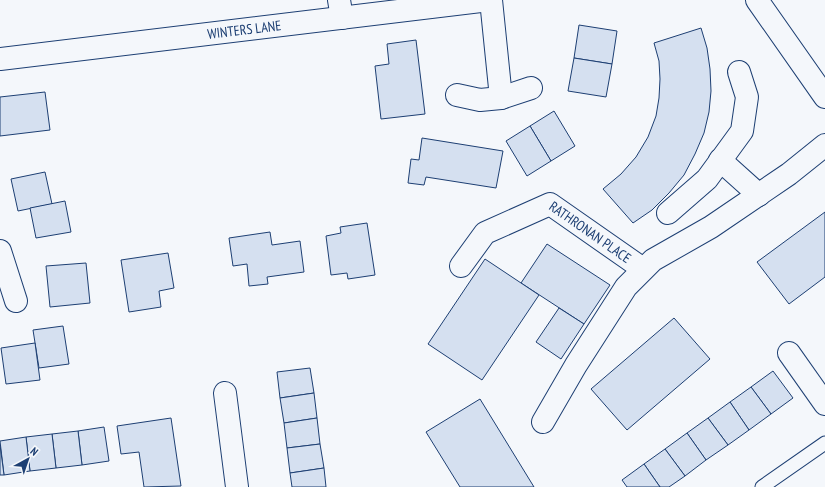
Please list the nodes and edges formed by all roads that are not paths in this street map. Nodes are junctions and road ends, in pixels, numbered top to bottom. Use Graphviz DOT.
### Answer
graph roads {
  1 [pos="490,0"];
  2 [pos="763,2"];
  3 [pos="340,9"];
  4 [pos="0,59"];
  5 [pos="739,72"];
  6 [pos="531,88"];
  7 [pos="457,95"];
  8 [pos="825,97"];
  9 [pos="500,98"];
  10 [pos="825,145"];
  11 [pos="720,160"];
  12 [pos="759,195"];
  13 [pos="668,213"];
  14 [pos="0,252"];
  15 [pos="461,266"];
  16 [pos="643,269"];
  17 [pos="16,301"];
  18 [pos="789,353"];
  19 [pos="225,393"];
  20 [pos="825,404"];
  21 [pos="542,422"];
  22 [pos="825,443"];
  23 [pos="237,487"];
  24 [pos="762,487"];
  1 -- 3 [label="street, WINTERS LANE"];
  1 -- 9 [label="street"];
  2 -- 8 [label="street"];
  3 -- 4 [label="street, WINTERS LANE"];
  5 -- 11 [label="street"];
  6 -- 9 [label="street"];
  7 -- 9 [label="street"];
  10 -- 12 [label="street, RATHRONAN PLACE"];
  11 -- 12 [label="street"];
  11 -- 13 [label="street"];
  12 -- 16 [label="street, RATHRONAN PLACE"];
  14 -- 17 [label="street"];
  15 -- 16 [label="street, RATHRONAN PLACE"];
  16 -- 21 [label="street, RATHRONAN PLACE"];
  18 -- 20 [label="street"];
  19 -- 23 [label="street"];
  22 -- 24 [label="lane"];
}
